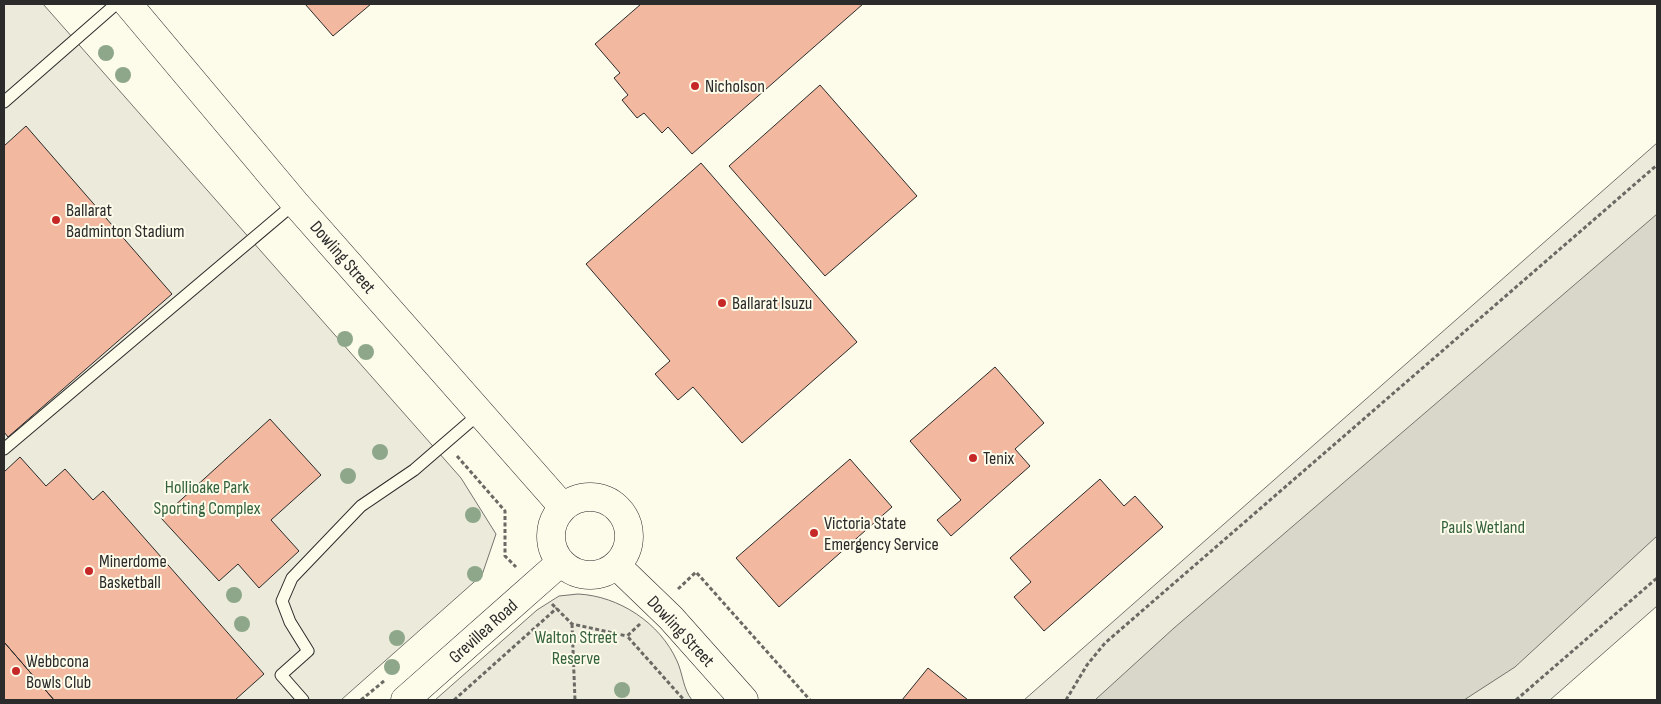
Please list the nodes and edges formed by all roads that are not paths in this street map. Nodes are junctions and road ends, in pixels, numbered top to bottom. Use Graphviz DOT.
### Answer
graph roads {
  1 [pos="116,4"];
  2 [pos="128,4"];
  3 [pos="4,102"];
  4 [pos="295,203"];
  5 [pos="480,413"];
  6 [pos="4,449"];
  7 [pos="564,506"];
  8 [pos="561,562"];
  9 [pos="616,565"];
  10 [pos="303,700"];
  11 [pos="405,700"];
  12 [pos="744,700"];
  1 -- 3 [label="lane"];
  2 -- 4 [label="street, Dowling Street"];
  4 -- 5 [label="street, Dowling Street"];
  4 -- 6 [label="lane"];
  5 -- 7 [label="street, Dowling Street"];
  5 -- 10 [label="lane"];
  7 -- 8 [label="street"];
  7 -- 9 [label="street"];
  8 -- 9 [label="street"];
  8 -- 11 [label="street, Grevillea Road"];
  9 -- 12 [label="street, Dowling Street"];
}
